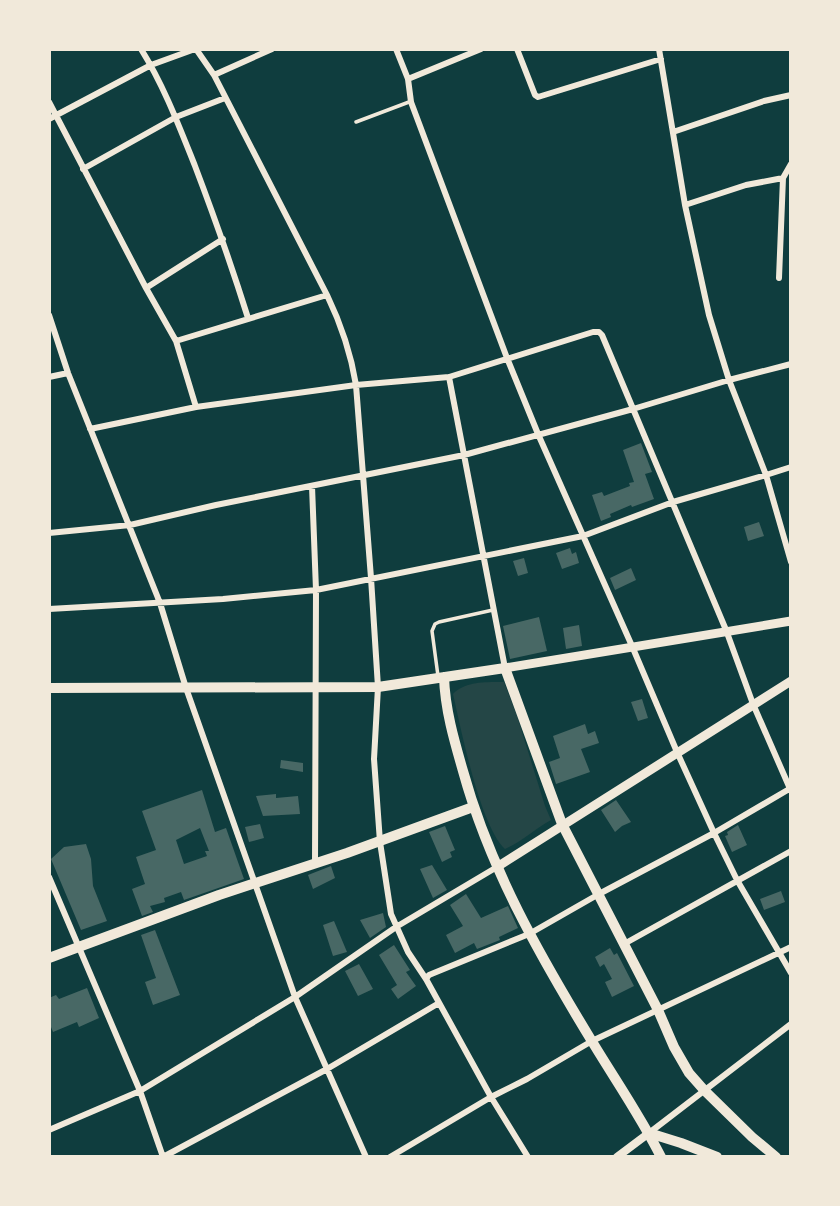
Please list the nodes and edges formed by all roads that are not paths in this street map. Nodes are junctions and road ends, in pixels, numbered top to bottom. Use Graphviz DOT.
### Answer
graph roads {
  1 [pos="141,49"];
  2 [pos="196,49"];
  3 [pos="272,49"];
  4 [pos="396,49"];
  5 [pos="481,49"];
  6 [pos="517,49"];
  7 [pos="659,49"];
  8 [pos="257,52"];
  9 [pos="661,59"];
  10 [pos="151,65"];
  11 [pos="214,75"];
  12 [pos="408,79"];
  13 [pos="791,95"];
  14 [pos="225,98"];
  15 [pos="49,102"];
  16 [pos="411,102"];
  17 [pos="176,117"];
  18 [pos="52,118"];
  19 [pos="356,122"];
  20 [pos="673,132"];
  21 [pos="791,164"];
  22 [pos="83,169"];
  23 [pos="783,178"];
  24 [pos="685,205"];
  25 [pos="223,239"];
  26 [pos="779,278"];
  27 [pos="146,288"];
  28 [pos="327,295"];
  29 [pos="49,314"];
  30 [pos="248,318"];
  31 [pos="176,341"];
  32 [pos="507,358"];
  33 [pos="791,364"];
  34 [pos="68,373"];
  35 [pos="49,377"];
  36 [pos="449,377"];
  37 [pos="729,380"];
  38 [pos="356,385"];
  39 [pos="197,407"];
  40 [pos="633,409"];
  41 [pos="90,429"];
  42 [pos="538,434"];
  43 [pos="464,455"];
  44 [pos="791,467"];
  45 [pos="766,475"];
  46 [pos="363,476"];
  47 [pos="312,486"];
  48 [pos="673,502"];
  49 [pos="130,525"];
  50 [pos="49,533"];
  51 [pos="583,536"];
  52 [pos="484,557"];
  53 [pos="791,562"];
  54 [pos="372,578"];
  55 [pos="316,590"];
  56 [pos="160,603"];
  57 [pos="49,609"];
  58 [pos="493,610"];
  59 [pos="791,621"];
  60 [pos="726,630"];
  61 [pos="632,646"];
  62 [pos="505,668"];
  63 [pos="441,678"];
  64 [pos="791,681"];
  65 [pos="378,687"];
  66 [pos="49,688"];
  67 [pos="186,688"];
  68 [pos="316,688"];
  69 [pos="752,704"];
  70 [pos="677,752"];
  71 [pos="791,789"];
  72 [pos="473,807"];
  73 [pos="562,824"];
  74 [pos="714,833"];
  75 [pos="380,842"];
  76 [pos="791,851"];
  77 [pos="315,864"];
  78 [pos="496,867"];
  79 [pos="49,877"];
  80 [pos="737,880"];
  81 [pos="255,883"];
  82 [pos="599,894"];
  83 [pos="397,927"];
  84 [pos="529,934"];
  85 [pos="624,944"];
  86 [pos="80,946"];
  87 [pos="791,947"];
  88 [pos="780,952"];
  89 [pos="49,958"];
  90 [pos="791,973"];
  91 [pos="426,979"];
  92 [pos="295,997"];
  93 [pos="439,1003"];
  94 [pos="658,1010"];
  95 [pos="791,1024"];
  96 [pos="592,1041"];
  97 [pos="327,1069"];
  98 [pos="704,1090"];
  99 [pos="140,1091"];
  100 [pos="491,1097"];
  101 [pos="49,1130"];
  102 [pos="649,1133"];
  103 [pos="163,1157"];
  104 [pos="366,1157"];
  105 [pos="390,1157"];
  106 [pos="527,1157"];
  107 [pos="617,1157"];
  108 [pos="661,1157"];
  109 [pos="717,1157"];
  110 [pos="776,1157"];
  1 -- 10 [label="street"];
  2 -- 10 [label="street"];
  2 -- 11 [label="street"];
  3 -- 8 [label="street"];
  4 -- 12 [label="street"];
  5 -- 12 [label="street"];
  6 -- 9 [label="street"];
  7 -- 9 [label="street"];
  8 -- 11 [label="street"];
  9 -- 20 [label="street"];
  10 -- 17 [label="street"];
  10 -- 18 [label="street"];
  11 -- 14 [label="street"];
  12 -- 16 [label="street"];
  13 -- 20 [label="street"];
  14 -- 17 [label="street"];
  14 -- 28 [label="street"];
  15 -- 18 [label="street"];
  16 -- 19 [label="lane"];
  16 -- 32 [label="street"];
  17 -- 22 [label="street"];
  17 -- 25 [label="street"];
  18 -- 22 [label="street"];
  20 -- 24 [label="street"];
  21 -- 23 [label="street"];
  22 -- 27 [label="street"];
  23 -- 24 [label="street"];
  23 -- 26 [label="street"];
  24 -- 37 [label="street"];
  25 -- 27 [label="street"];
  25 -- 30 [label="street"];
  27 -- 31 [label="street"];
  28 -- 30 [label="street"];
  28 -- 38 [label="street"];
  29 -- 34 [label="street"];
  30 -- 31 [label="street"];
  31 -- 39 [label="street"];
  32 -- 36 [label="street"];
  32 -- 40 [label="street"];
  32 -- 42 [label="street"];
  33 -- 37 [label="street"];
  34 -- 35 [label="street"];
  34 -- 41 [label="street"];
  36 -- 38 [label="street"];
  36 -- 43 [label="street"];
  37 -- 40 [label="street"];
  37 -- 45 [label="street"];
  38 -- 39 [label="street"];
  38 -- 46 [label="street"];
  39 -- 41 [label="street"];
  40 -- 42 [label="street"];
  40 -- 48 [label="street"];
  41 -- 49 [label="street"];
  42 -- 43 [label="street"];
  42 -- 51 [label="street"];
  43 -- 46 [label="street"];
  43 -- 52 [label="street"];
  44 -- 45 [label="street"];
  45 -- 48 [label="street"];
  45 -- 53 [label="street"];
  46 -- 47 [label="street"];
  46 -- 54 [label="street"];
  47 -- 49 [label="street"];
  47 -- 55 [label="street"];
  48 -- 51 [label="street"];
  48 -- 60 [label="street"];
  49 -- 50 [label="street"];
  49 -- 56 [label="street"];
  51 -- 52 [label="street"];
  51 -- 61 [label="street"];
  52 -- 54 [label="street"];
  52 -- 58 [label="street"];
  54 -- 55 [label="street"];
  54 -- 65 [label="street"];
  55 -- 56 [label="street"];
  55 -- 68 [label="street"];
  56 -- 57 [label="street"];
  56 -- 67 [label="street"];
  58 -- 62 [label="street"];
  58 -- 63 [label="lane"];
  59 -- 60 [label="main road"];
  60 -- 61 [label="main road"];
  60 -- 69 [label="street"];
  61 -- 62 [label="main road"];
  61 -- 70 [label="street"];
  62 -- 63 [label="main road"];
  62 -- 73 [label="main road"];
  63 -- 65 [label="main road"];
  63 -- 72 [label="main road"];
  64 -- 69 [label="main road"];
  65 -- 68 [label="main road"];
  65 -- 75 [label="street"];
  66 -- 67 [label="main road"];
  67 -- 68 [label="main road"];
  67 -- 81 [label="street"];
  68 -- 77 [label="street"];
  69 -- 70 [label="main road"];
  69 -- 71 [label="street"];
  70 -- 73 [label="main road"];
  70 -- 74 [label="street"];
  71 -- 74 [label="street"];
  72 -- 75 [label="main road"];
  72 -- 78 [label="main road"];
  73 -- 78 [label="main road"];
  73 -- 82 [label="main road"];
  74 -- 80 [label="street"];
  74 -- 82 [label="street"];
  75 -- 77 [label="main road"];
  75 -- 83 [label="street"];
  76 -- 80 [label="street"];
  77 -- 81 [label="main road"];
  78 -- 83 [label="street"];
  78 -- 84 [label="main road"];
  79 -- 86 [label="street"];
  80 -- 85 [label="street"];
  80 -- 88 [label="street"];
  81 -- 86 [label="main road"];
  81 -- 92 [label="street"];
  82 -- 84 [label="street"];
  82 -- 85 [label="main road"];
  83 -- 91 [label="street"];
  83 -- 92 [label="street"];
  84 -- 91 [label="street"];
  84 -- 96 [label="main road"];
  85 -- 94 [label="main road"];
  86 -- 89 [label="main road"];
  86 -- 99 [label="street"];
  87 -- 88 [label="street"];
  88 -- 90 [label="street"];
  88 -- 94 [label="street"];
  91 -- 93 [label="street"];
  92 -- 97 [label="street"];
  92 -- 99 [label="street"];
  93 -- 97 [label="street"];
  93 -- 100 [label="street"];
  94 -- 96 [label="street"];
  94 -- 98 [label="main road"];
  95 -- 98 [label="street"];
  96 -- 100 [label="street"];
  96 -- 102 [label="main road"];
  97 -- 103 [label="street"];
  97 -- 104 [label="street"];
  98 -- 102 [label="street"];
  98 -- 110 [label="main road"];
  99 -- 101 [label="street"];
  99 -- 103 [label="street"];
  100 -- 105 [label="street"];
  100 -- 106 [label="street"];
  102 -- 107 [label="street"];
  102 -- 108 [label="main road"];
  102 -- 109 [label="main road"];
}
